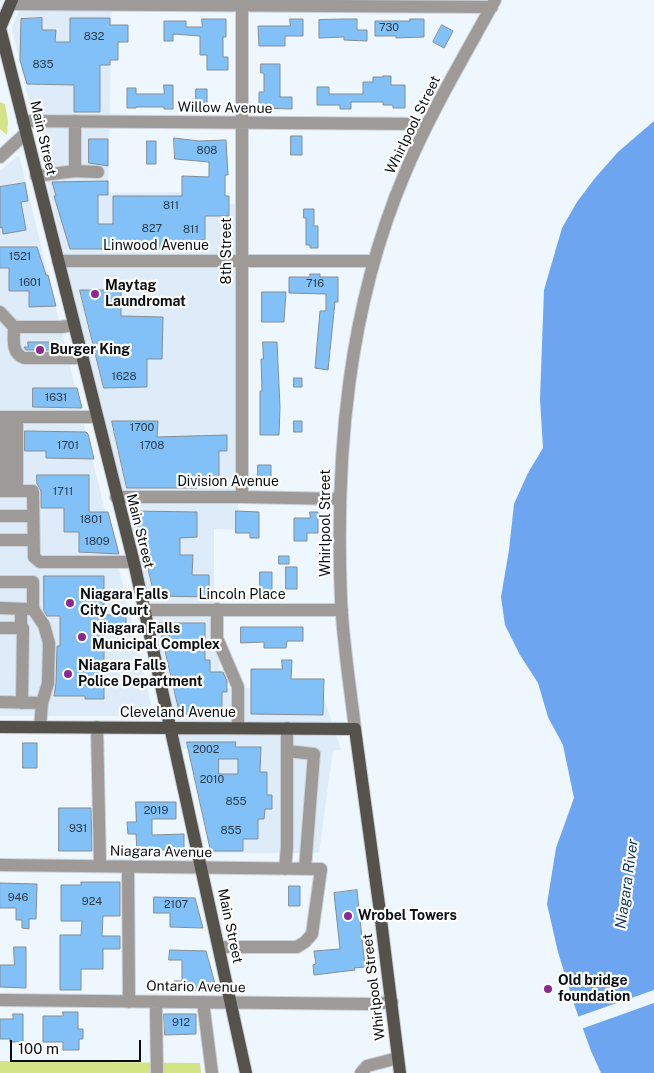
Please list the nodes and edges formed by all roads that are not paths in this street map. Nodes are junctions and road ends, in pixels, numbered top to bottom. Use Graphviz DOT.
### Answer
graph roads {
  1 [pos="12,2"];
  2 [pos="118,2"];
  3 [pos="493,3"];
  4 [pos="242,6"];
  5 [pos="0,27"];
  6 [pos="23,121"];
  7 [pos="75,121"];
  8 [pos="242,123"];
  9 [pos="427,124"];
  10 [pos="26,134"];
  11 [pos="0,157"];
  12 [pos="75,171"];
  13 [pos="98,172"];
  14 [pos="36,176"];
  15 [pos="58,261"];
  16 [pos="374,261"];
  17 [pos="242,262"];
  18 [pos="0,312"];
  19 [pos="74,325"];
  20 [pos="14,326"];
  21 [pos="82,358"];
  22 [pos="8,417"];
  23 [pos="96,417"];
  24 [pos="3,441"];
  25 [pos="3,463"];
  26 [pos="17,484"];
  27 [pos="3,491"];
  28 [pos="116,497"];
  29 [pos="242,497"];
  30 [pos="340,499"];
  31 [pos="0,516"];
  32 [pos="33,516"];
  33 [pos="0,540"];
  34 [pos="33,540"];
  35 [pos="133,562"];
  36 [pos="0,582"];
  37 [pos="0,608"];
  38 [pos="27,609"];
  39 [pos="217,609"];
  40 [pos="143,610"];
  41 [pos="342,610"];
  42 [pos="0,628"];
  43 [pos="21,628"];
  44 [pos="0,702"];
  45 [pos="22,702"];
  46 [pos="42,703"];
  47 [pos="0,727"];
  48 [pos="40,727"];
  49 [pos="97,727"];
  50 [pos="169,728"];
  51 [pos="238,728"];
  52 [pos="286,728"];
  53 [pos="355,729"];
  54 [pos="286,751"];
  55 [pos="286,847"];
  56 [pos="307,848"];
  57 [pos="0,865"];
  58 [pos="100,866"];
  59 [pos="128,867"];
  60 [pos="202,868"];
  61 [pos="285,869"];
  62 [pos="305,869"];
  63 [pos="219,948"];
  64 [pos="0,1000"];
  65 [pos="129,1002"];
  66 [pos="156,1002"];
  67 [pos="203,1002"];
  68 [pos="392,1002"];
  69 [pos="230,1003"];
  70 [pos="398,1058"];
  71 [pos="157,1073"];
  72 [pos="212,1073"];
  73 [pos="246,1073"];
  74 [pos="361,1073"];
  75 [pos="400,1073"];
  1 -- 2 [label="street"];
  1 -- 5 [label="main road, Main Street"];
  2 -- 4 [label="street"];
  3 -- 4 [label="street"];
  3 -- 9 [label="street, Whirlpool Street"];
  4 -- 8 [label="street, 8th Street"];
  5 -- 6 [label="main road, Main Street"];
  6 -- 7 [label="street, Willow Avenue"];
  6 -- 10 [label="main road, Main Street"];
  7 -- 8 [label="street, Willow Avenue"];
  7 -- 12 [label="street"];
  8 -- 9 [label="street, Willow Avenue"];
  8 -- 17 [label="street, 8th Street"];
  9 -- 16 [label="street, Whirlpool Street"];
  10 -- 11 [label="street"];
  10 -- 14 [label="main road, Main Street"];
  12 -- 13 [label="street"];
  12 -- 14 [label="street"];
  14 -- 15 [label="main road, Main Street"];
  15 -- 17 [label="street, Linwood Avenue"];
  15 -- 19 [label="main road, Main Street"];
  16 -- 17 [label="street, Linwood Avenue"];
  16 -- 30 [label="street, Whirlpool Street"];
  17 -- 29 [label="street, 8th Street"];
  18 -- 20 [label="street"];
  19 -- 20 [label="street"];
  19 -- 21 [label="main road, Main Street"];
  20 -- 21 [label="street"];
  21 -- 23 [label="main road, Main Street"];
  22 -- 23 [label="street"];
  22 -- 24 [label="street"];
  22 -- 26 [label="street"];
  23 -- 28 [label="main road, Main Street"];
  24 -- 25 [label="street"];
  25 -- 27 [label="street"];
  27 -- 32 [label="street"];
  28 -- 29 [label="street, Division Avenue"];
  28 -- 35 [label="main road, Main Street"];
  29 -- 30 [label="street, Division Avenue"];
  30 -- 41 [label="street, Whirlpool Street"];
  31 -- 32 [label="street"];
  32 -- 34 [label="street"];
  33 -- 34 [label="street"];
  34 -- 35 [label="street"];
  35 -- 40 [label="main road, Main Street"];
  36 -- 38 [label="street"];
  37 -- 38 [label="street"];
  38 -- 43 [label="street"];
  38 -- 46 [label="street"];
  39 -- 40 [label="street, Lincoln Place"];
  39 -- 41 [label="street, Lincoln Place"];
  39 -- 51 [label="street"];
  40 -- 50 [label="main road, Main Street"];
  41 -- 53 [label="street, Whirlpool Street"];
  42 -- 43 [label="street"];
  43 -- 45 [label="street"];
  44 -- 45 [label="street"];
  45 -- 46 [label="street"];
  46 -- 48 [label="street"];
  47 -- 48 [label="main road, Cleveland Avenue"];
  48 -- 49 [label="main road, Cleveland Avenue"];
  49 -- 50 [label="main road, Cleveland Avenue"];
  49 -- 58 [label="street"];
  50 -- 51 [label="main road, Cleveland Avenue"];
  50 -- 60 [label="main road, Main Street"];
  51 -- 52 [label="main road, Cleveland Avenue"];
  52 -- 53 [label="main road, Cleveland Avenue"];
  52 -- 54 [label="street"];
  53 -- 68 [label="main road, Whirlpool Street"];
  54 -- 55 [label="street"];
  54 -- 56 [label="street"];
  55 -- 56 [label="street"];
  55 -- 61 [label="street"];
  56 -- 62 [label="street"];
  57 -- 58 [label="street, Niagara Avenue"];
  58 -- 59 [label="street, Niagara Avenue"];
  59 -- 60 [label="street, Niagara Avenue"];
  59 -- 65 [label="street"];
  60 -- 61 [label="street, Niagara Avenue"];
  60 -- 63 [label="main road, Main Street"];
  61 -- 62 [label="street, Niagara Avenue"];
  62 -- 63 [label="street, Niagara Avenue"];
  63 -- 69 [label="main road, Main Street"];
  64 -- 65 [label="street, Ontario Avenue"];
  65 -- 66 [label="street, Ontario Avenue"];
  66 -- 67 [label="street, Ontario Avenue"];
  66 -- 71 [label="street"];
  67 -- 69 [label="street, Ontario Avenue"];
  67 -- 72 [label="street"];
  68 -- 69 [label="street, Ontario Avenue"];
  68 -- 70 [label="main road, Whirlpool Street"];
  69 -- 73 [label="main road, Main Street"];
  70 -- 74 [label="street"];
  70 -- 75 [label="main road, Whirlpool Street"];
}
